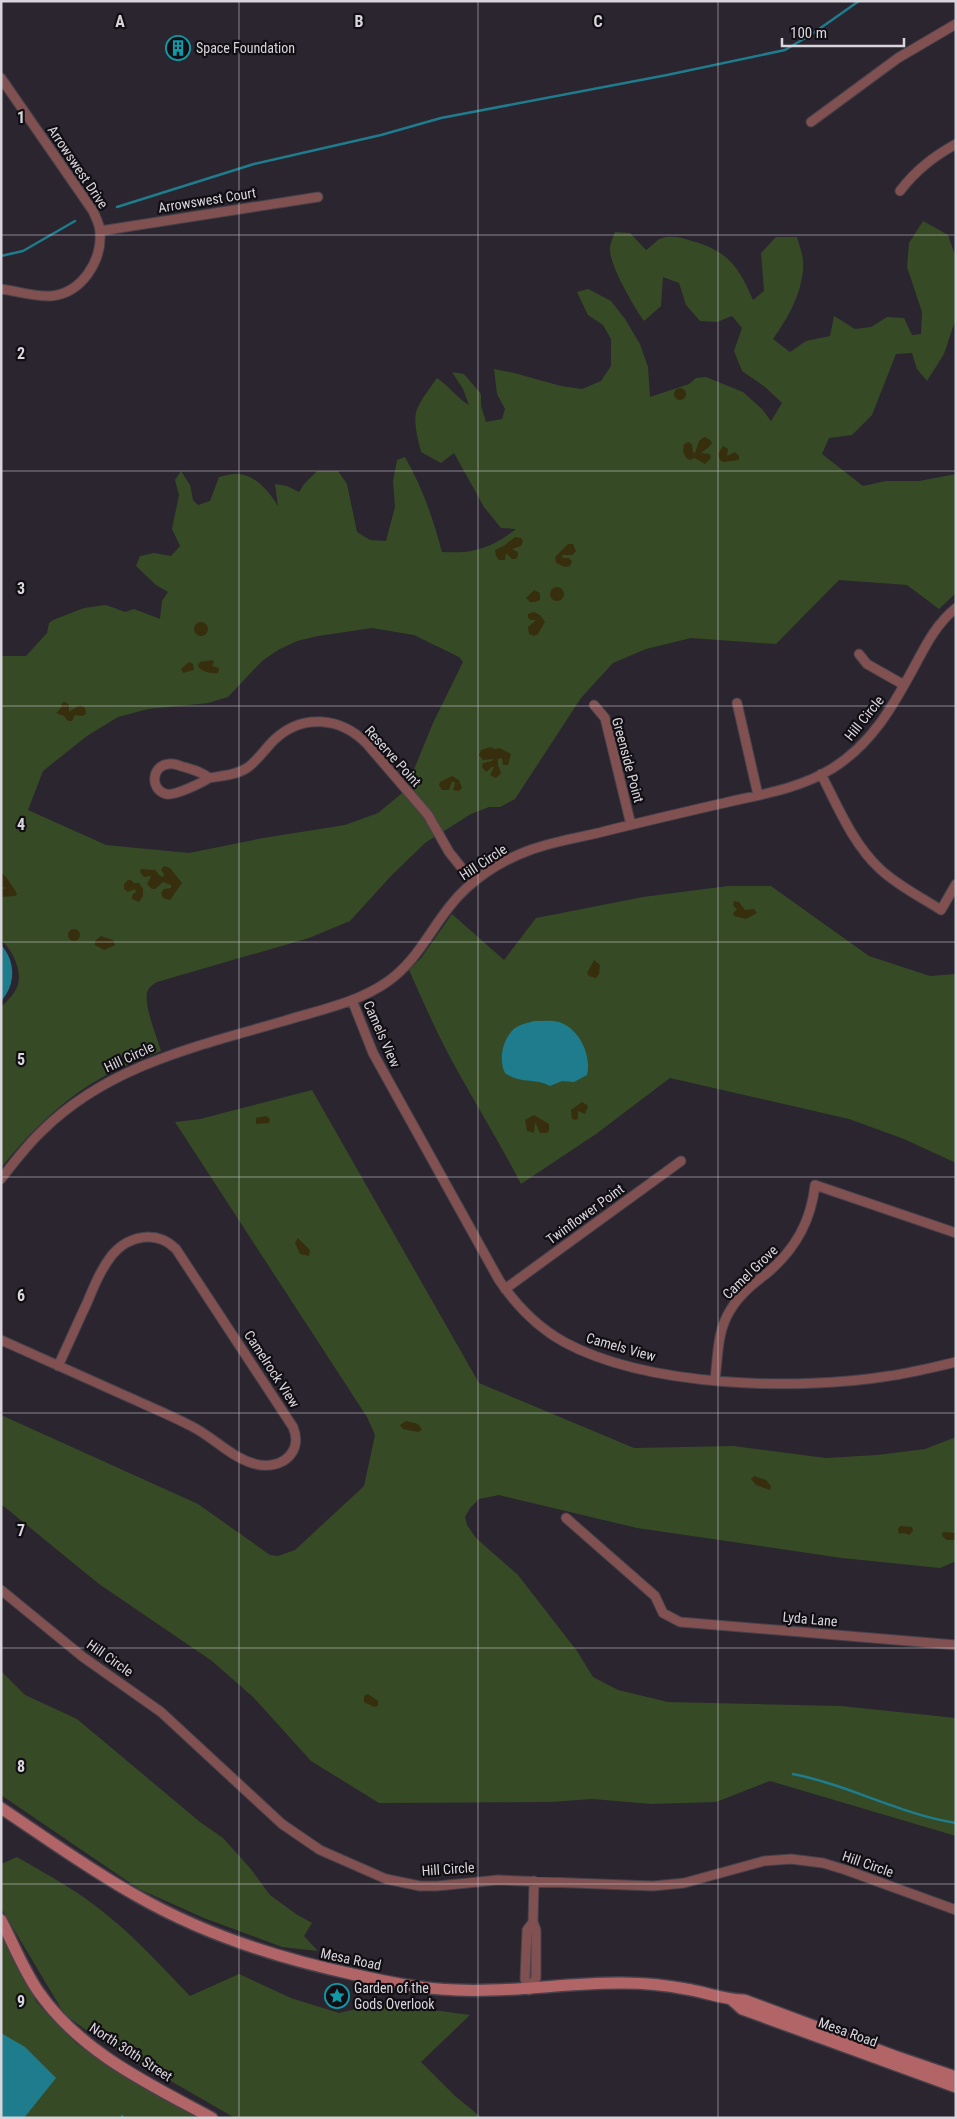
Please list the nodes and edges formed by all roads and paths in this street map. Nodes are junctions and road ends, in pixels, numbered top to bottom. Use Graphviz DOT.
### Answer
graph roads {
  1 [pos="956,24"];
  2 [pos="1,78"];
  3 [pos="811,122"];
  4 [pos="956,144"];
  5 [pos="900,191"];
  6 [pos="318,197"];
  7 [pos="100,231"];
  8 [pos="1,289"];
  9 [pos="956,608"];
  10 [pos="859,654"];
  11 [pos="904,685"];
  12 [pos="738,703"];
  13 [pos="594,705"];
  14 [pos="821,774"];
  15 [pos="209,778"];
  16 [pos="758,795"];
  17 [pos="631,824"];
  18 [pos="473,882"];
  19 [pos="956,884"];
  20 [pos="352,1000"];
  21 [pos="681,1161"];
  22 [pos="1,1179"];
  23 [pos="956,1233"];
  24 [pos="505,1289"];
  25 [pos="1,1340"];
  26 [pos="956,1362"];
  27 [pos="58,1366"];
  28 [pos="715,1380"];
  29 [pos="566,1518"];
  30 [pos="1,1590"];
  31 [pos="956,1645"];
  32 [pos="1,1808"];
  33 [pos="534,1881"];
  34 [pos="956,1910"];
  35 [pos="1,1920"];
  36 [pos="533,1922"];
  37 [pos="526,1953"];
  38 [pos="537,1953"];
  39 [pos="528,1990"];
  40 [pos="732,2000"];
  41 [pos="956,2076"];
  42 [pos="956,2088"];
  43 [pos="212,2118"];
  1 -- 3 [label="street"];
  2 -- 7 [label="street, Arrowswest Drive"];
  4 -- 5 [label="street"];
  6 -- 7 [label="street, Arrowswest Court"];
  7 -- 8 [label="street, Arrowswest Drive"];
  9 -- 11 [label="street, Hill Circle"];
  10 -- 11 [label="street"];
  11 -- 14 [label="street, Hill Circle"];
  12 -- 16 [label="street"];
  13 -- 17 [label="street, Greenside Point"];
  14 -- 16 [label="street, Hill Circle"];
  14 -- 19 [label="street"];
  15 -- 15 [label="street, Reserve Point"];
  15 -- 18 [label="street, Reserve Point"];
  16 -- 17 [label="street, Hill Circle"];
  17 -- 18 [label="street, Hill Circle"];
  18 -- 20 [label="street, Hill Circle"];
  20 -- 22 [label="street, Hill Circle"];
  20 -- 24 [label="street, Camels View"];
  21 -- 24 [label="street, Twinflower Point"];
  23 -- 28 [label="street, Camel Grove"];
  24 -- 28 [label="street, Camels View"];
  25 -- 27 [label="street, Camelrock View"];
  26 -- 28 [label="street, Camels View"];
  27 -- 27 [label="street, Camelrock View"];
  29 -- 31 [label="street, Lyda Lane"];
  30 -- 33 [label="street, Hill Circle"];
  32 -- 39 [label="main road, Mesa Road"];
  33 -- 34 [label="street, Hill Circle"];
  33 -- 36 [label="street"];
  35 -- 43 [label="main road, North 30th Street"];
  36 -- 37 [label="street"];
  36 -- 38 [label="street"];
  37 -- 38 [label="street"];
  37 -- 39 [label="street"];
  38 -- 39 [label="street"];
  39 -- 40 [label="main road, Mesa Road"];
  40 -- 41 [label="main road, Mesa Road"];
  40 -- 42 [label="main road, Mesa Road"];
}
